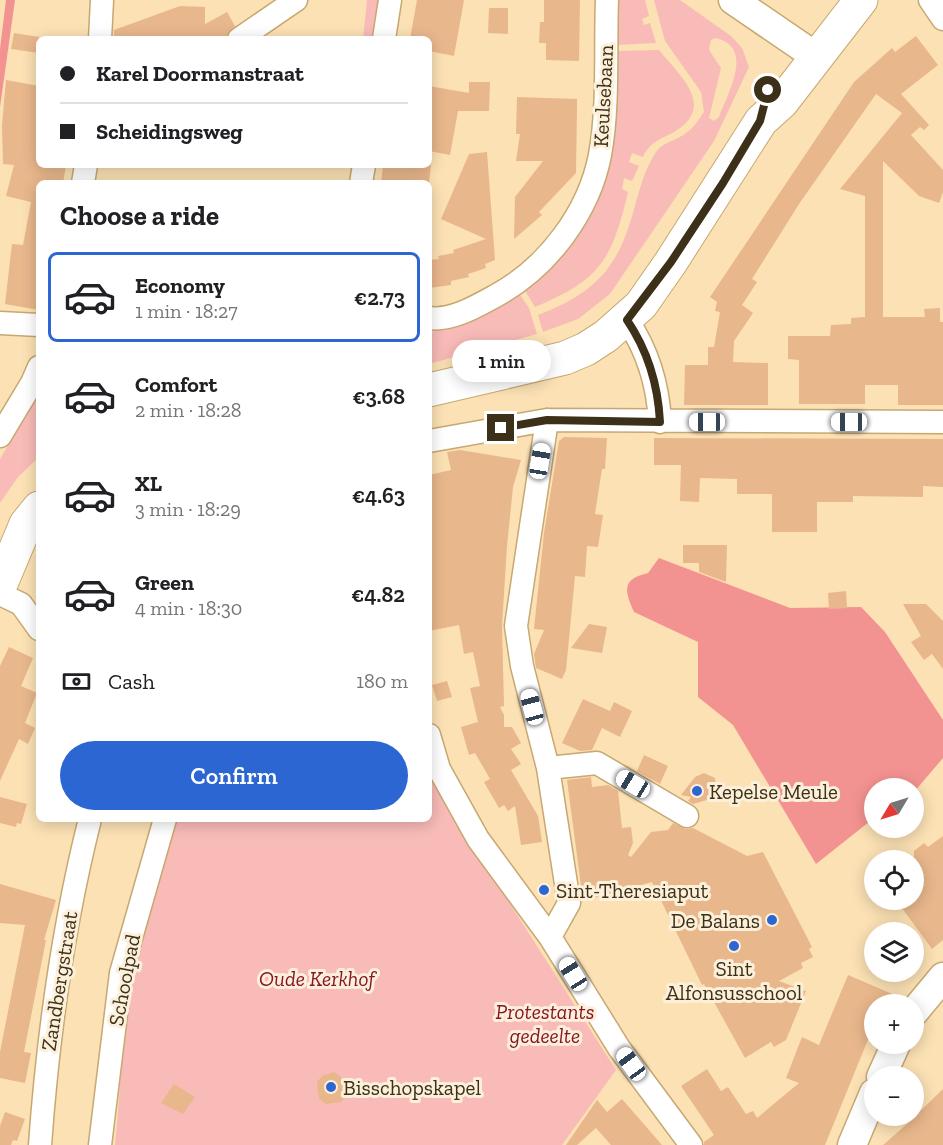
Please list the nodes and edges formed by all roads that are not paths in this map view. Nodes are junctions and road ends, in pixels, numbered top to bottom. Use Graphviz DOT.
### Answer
graph roads {
  1 [pos="102,0"];
  2 [pos="296,0"];
  3 [pos="390,0"];
  4 [pos="607,0"];
  5 [pos="733,0"];
  6 [pos="856,0"];
  7 [pos="861,0"];
  8 [pos="930,0"];
  9 [pos="943,19"];
  10 [pos="100,36"];
  11 [pos="243,36"];
  12 [pos="384,36"];
  13 [pos="807,50"];
  14 [pos="432,318"];
  15 [pos="627,320"];
  16 [pos="0,323"];
  17 [pos="36,325"];
  18 [pos="36,374"];
  19 [pos="432,389"];
  20 [pos="547,420"];
  21 [pos="660,422"];
  22 [pos="943,422"];
  23 [pos="0,436"];
  24 [pos="432,440"];
  25 [pos="36,512"];
  26 [pos="2,579"];
  27 [pos="36,625"];
  28 [pos="432,745"];
  29 [pos="548,768"];
  30 [pos="687,816"];
  31 [pos="89,822"];
  32 [pos="164,822"];
  33 [pos="550,937"];
  34 [pos="943,977"];
  35 [pos="924,1000"];
  36 [pos="864,1117"];
  37 [pos="40,1145"];
  38 [pos="100,1145"];
  39 [pos="691,1145"];
  40 [pos="852,1145"];
  1 -- 10 [label="street"];
  2 -- 11 [label="street"];
  3 -- 12 [label="street"];
  4 -- 14 [label="street, Keulsebaan"];
  5 -- 13 [label="street"];
  6 -- 13 [label="main road"];
  7 -- 13 [label="main road"];
  8 -- 9 [label="street"];
  13 -- 15 [label="main road"];
  15 -- 19 [label="main road"];
  15 -- 21 [label="street"];
  16 -- 17 [label="street"];
  18 -- 23 [label="street"];
  20 -- 21 [label="street"];
  20 -- 24 [label="street"];
  20 -- 29 [label="street"];
  21 -- 22 [label="street"];
  25 -- 26 [label="main road"];
  26 -- 27 [label="street"];
  28 -- 33 [label="street"];
  29 -- 30 [label="street"];
  29 -- 33 [label="street"];
  31 -- 37 [label="street, Zandbergstraat"];
  32 -- 38 [label="street, Schoolpad"];
  33 -- 39 [label="street"];
  34 -- 35 [label="street"];
  36 -- 40 [label="street"];
}
